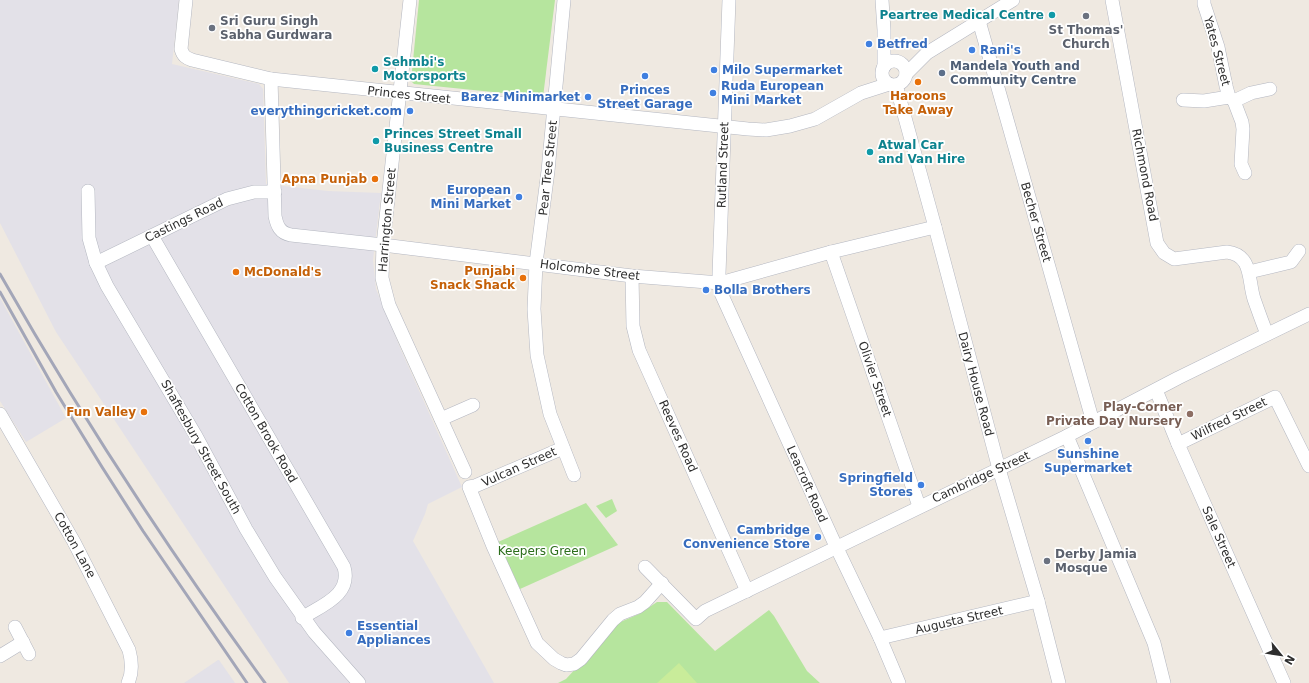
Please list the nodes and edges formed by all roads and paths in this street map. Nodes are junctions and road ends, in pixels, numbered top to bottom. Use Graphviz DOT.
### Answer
graph roads {
  1 [pos="186,0"];
  2 [pos="410,0"];
  3 [pos="564,0"];
  4 [pos="729,0"];
  5 [pos="882,0"];
  6 [pos="1013,0"];
  7 [pos="1112,0"];
  8 [pos="1204,0"];
  9 [pos="979,21"];
  10 [pos="884,30"];
  11 [pos="927,53"];
  12 [pos="897,61"];
  13 [pos="883,68"];
  14 [pos="906,74"];
  15 [pos="272,79"];
  16 [pos="893,84"];
  17 [pos="1270,89"];
  18 [pos="861,93"];
  19 [pos="400,94"];
  20 [pos="1232,99"];
  21 [pos="1183,100"];
  22 [pos="554,109"];
  23 [pos="724,126"];
  24 [pos="1245,173"];
  25 [pos="88,191"];
  26 [pos="275,192"];
  27 [pos="935,227"];
  28 [pos="152,236"];
  29 [pos="383,245"];
  30 [pos="1299,251"];
  31 [pos="830,252"];
  32 [pos="96,263"];
  33 [pos="536,263"];
  34 [pos="1249,272"];
  35 [pos="632,276"];
  36 [pos="720,283"];
  37 [pos="1309,314"];
  38 [pos="1267,334"];
  39 [pos="1156,390"];
  40 [pos="473,405"];
  41 [pos="0,414"];
  42 [pos="441,419"];
  43 [pos="1093,422"];
  44 [pos="1067,436"];
  45 [pos="1178,444"];
  46 [pos="563,448"];
  47 [pos="1309,466"];
  48 [pos="999,469"];
  49 [pos="465,472"];
  50 [pos="574,475"];
  51 [pos="919,506"];
  52 [pos="836,548"];
  53 [pos="645,566"];
  54 [pos="662,583"];
  55 [pos="747,591"];
  56 [pos="1038,601"];
  57 [pos="302,618"];
  58 [pos="15,627"];
  59 [pos="880,638"];
  60 [pos="23,642"];
  61 [pos="29,654"];
  62 [pos="0,656"];
  63 [pos="128,683"];
  64 [pos="359,683"];
  65 [pos="899,683"];
  66 [pos="1059,683"];
  67 [pos="1164,683"];
  68 [pos="1284,683"];
  1 -- 15 [label="street, Princes Street"];
  2 -- 19 [label="street, Harrington Street"];
  3 -- 22 [label="street, Pear Tree Street"];
  4 -- 23 [label="street, Rutland Street"];
  5 -- 10 [label="street"];
  6 -- 9 [label="street"];
  7 -- 34 [label="street, Richmond Road"];
  8 -- 20 [label="street, Yates Street"];
  9 -- 11 [label="street"];
  9 -- 43 [label="street, Becher Street"];
  10 -- 12 [label="street"];
  10 -- 13 [label="street"];
  11 -- 12 [label="street"];
  11 -- 14 [label="street"];
  12 -- 13 [label="street"];
  12 -- 14 [label="street"];
  13 -- 16 [label="street"];
  13 -- 18 [label="street, Princes Street"];
  14 -- 16 [label="street"];
  15 -- 19 [label="street, Princes Street"];
  15 -- 26 [label="street, Holcombe Street"];
  16 -- 18 [label="street, Princes Street"];
  16 -- 27 [label="street, Dairy House Road"];
  17 -- 20 [label="street, Yates Street"];
  18 -- 23 [label="street, Princes Street"];
  19 -- 22 [label="street, Princes Street"];
  19 -- 29 [label="street, Harrington Street"];
  20 -- 21 [label="street"];
  20 -- 24 [label="street, Yates Street"];
  22 -- 23 [label="street, Princes Street"];
  22 -- 33 [label="street, Pear Tree Street"];
  23 -- 36 [label="street, Rutland Street"];
  25 -- 32 [label="street, Shaftesbury Street South"];
  26 -- 28 [label="street, Castings Road"];
  26 -- 29 [label="street, Holcombe Street"];
  27 -- 31 [label="street, Holcombe Street"];
  27 -- 48 [label="street, Dairy House Road"];
  28 -- 32 [label="street, Castings Road"];
  28 -- 57 [label="street, Cotton Brook Road"];
  29 -- 33 [label="street, Holcombe Street"];
  29 -- 42 [label="street, Harrington Street"];
  30 -- 34 [label="street"];
  31 -- 36 [label="street, Holcombe Street"];
  31 -- 51 [label="street, Olivier Street"];
  32 -- 57 [label="street, Shaftesbury Street South"];
  33 -- 35 [label="street, Holcombe Street"];
  33 -- 46 [label="street, Pear Tree Street"];
  34 -- 38 [label="street, Richmond Road"];
  35 -- 36 [label="street, Holcombe Street"];
  35 -- 55 [label="street, Reeves Road"];
  36 -- 52 [label="street, Leacroft Road"];
  37 -- 38 [label="street, Cambridge Street"];
  38 -- 39 [label="street, Cambridge Street"];
  39 -- 43 [label="street, Cambridge Street"];
  39 -- 45 [label="street, Sale Street"];
  40 -- 42 [label="street"];
  41 -- 63 [label="street, Cotton Lane"];
  42 -- 49 [label="street, Harrington Street"];
  43 -- 44 [label="street, Cambridge Street"];
  44 -- 48 [label="street, Cambridge Street"];
  44 -- 67 [label="street"];
  45 -- 47 [label="street, Wilfred Street"];
  45 -- 68 [label="street, Sale Street"];
  46 -- 50 [label="street, Pear Tree Street"];
  46 -- 54 [label="street, Vulcan Street"];
  48 -- 51 [label="street, Cambridge Street"];
  48 -- 56 [label="street, Dairy House Road"];
  51 -- 52 [label="street, Cambridge Street"];
  52 -- 55 [label="street, Cambridge Street"];
  52 -- 59 [label="street, Leacroft Road"];
  53 -- 54 [label="street"];
  54 -- 55 [label="street, Cambridge Street"];
  56 -- 59 [label="street, Augusta Street"];
  56 -- 66 [label="street, Dairy House Road"];
  57 -- 64 [label="street, Shaftesbury Street South"];
  58 -- 60 [label="street"];
  59 -- 65 [label="street, Leacroft Road"];
  60 -- 61 [label="street"];
  60 -- 62 [label="street"];
}
